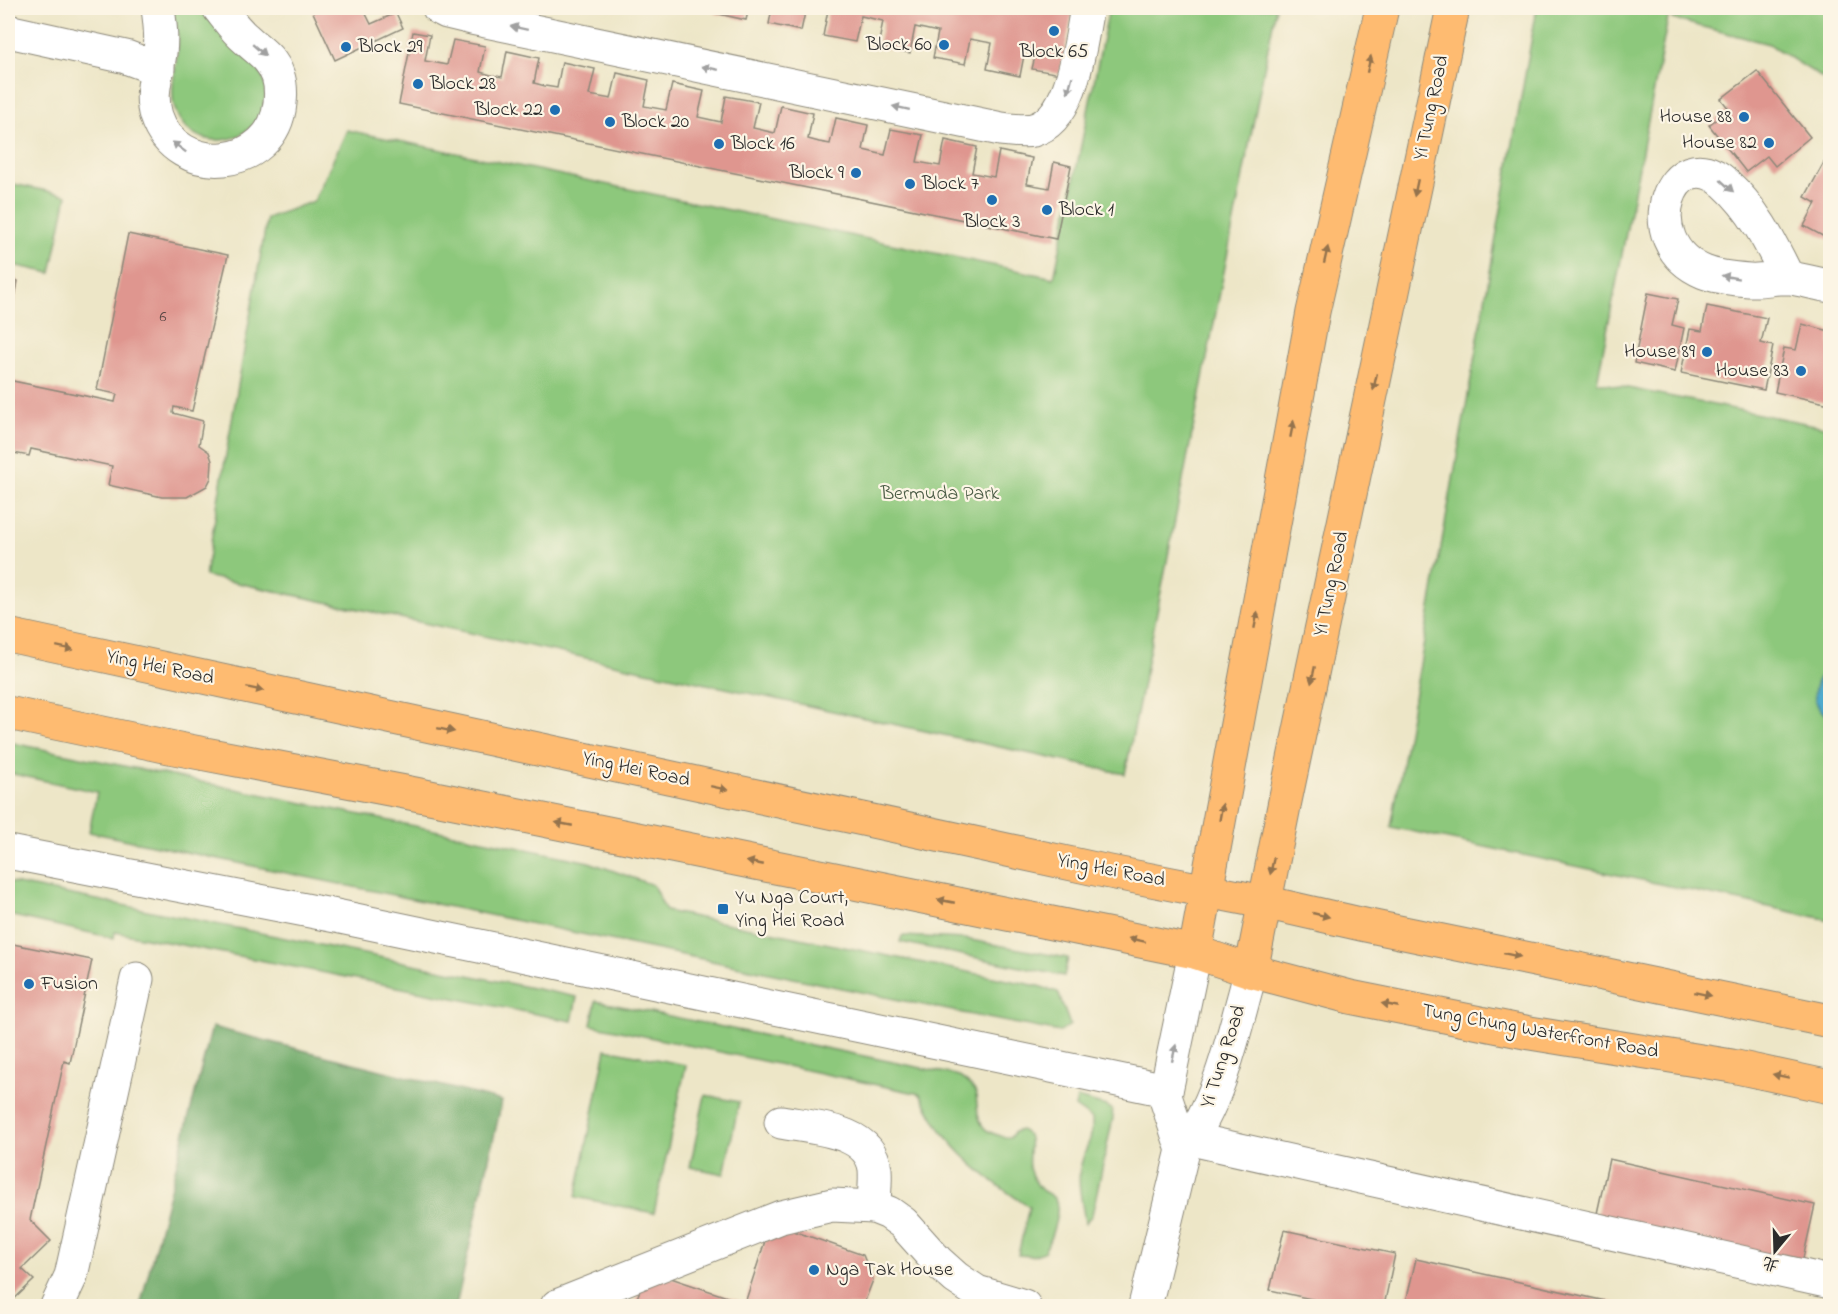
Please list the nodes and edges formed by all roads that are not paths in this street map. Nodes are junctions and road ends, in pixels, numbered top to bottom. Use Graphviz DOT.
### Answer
graph roads {
  1 [pos="158,8"];
  2 [pos="219,8"];
  3 [pos="439,8"];
  4 [pos="1087,8"];
  5 [pos="1382,8"];
  6 [pos="1453,8"];
  7 [pos="8,31"];
  8 [pos="158,69"];
  9 [pos="1788,278"];
  10 [pos="1830,286"];
  11 [pos="8,635"];
  12 [pos="8,713"];
  13 [pos="8,852"];
  14 [pos="1206,890"];
  15 [pos="1264,902"];
  16 [pos="1195,952"];
  17 [pos="1251,971"];
  18 [pos="137,979"];
  19 [pos="1830,1021"];
  20 [pos="1830,1087"];
  21 [pos="1166,1090"];
  22 [pos="782,1122"];
  23 [pos="1187,1145"];
  24 [pos="874,1207"];
  25 [pos="1830,1282"];
  26 [pos="571,1304"];
  27 [pos="57,1306"];
  28 [pos="1024,1306"];
  29 [pos="1145,1306"];
  1 -- 8 [label="street"];
  2 -- 8 [label="street, one-way"];
  4 -- 3 [label="street, one-way"];
  14 -- 5 [label="main road, Yi Tung Road, one-way"];
  6 -- 15 [label="main road, Yi Tung Road, one-way"];
  7 -- 8 [label="street"];
  9 -- 10 [label="street"];
  11 -- 14 [label="main road, Ying Hei Road, one-way"];
  16 -- 12 [label="main road, one-way"];
  13 -- 21 [label="street"];
  14 -- 15 [label="main road, Ying Hei Road"];
  14 -- 16 [label="main road, Yi Tung Road"];
  15 -- 17 [label="main road, Yi Tung Road"];
  15 -- 19 [label="main road, one-way"];
  16 -- 17 [label="main road"];
  21 -- 16 [label="street, Yi Tung Road, one-way"];
  20 -- 17 [label="main road, Tung Chung Waterfront Road, one-way"];
  17 -- 23 [label="street, Yi Tung Road"];
  18 -- 27 [label="street"];
  21 -- 23 [label="street, Yi Tung Road"];
  22 -- 24 [label="street"];
  23 -- 25 [label="street"];
  23 -- 29 [label="street, Yi Tung Road"];
  24 -- 26 [label="street"];
  24 -- 28 [label="street"];
}
